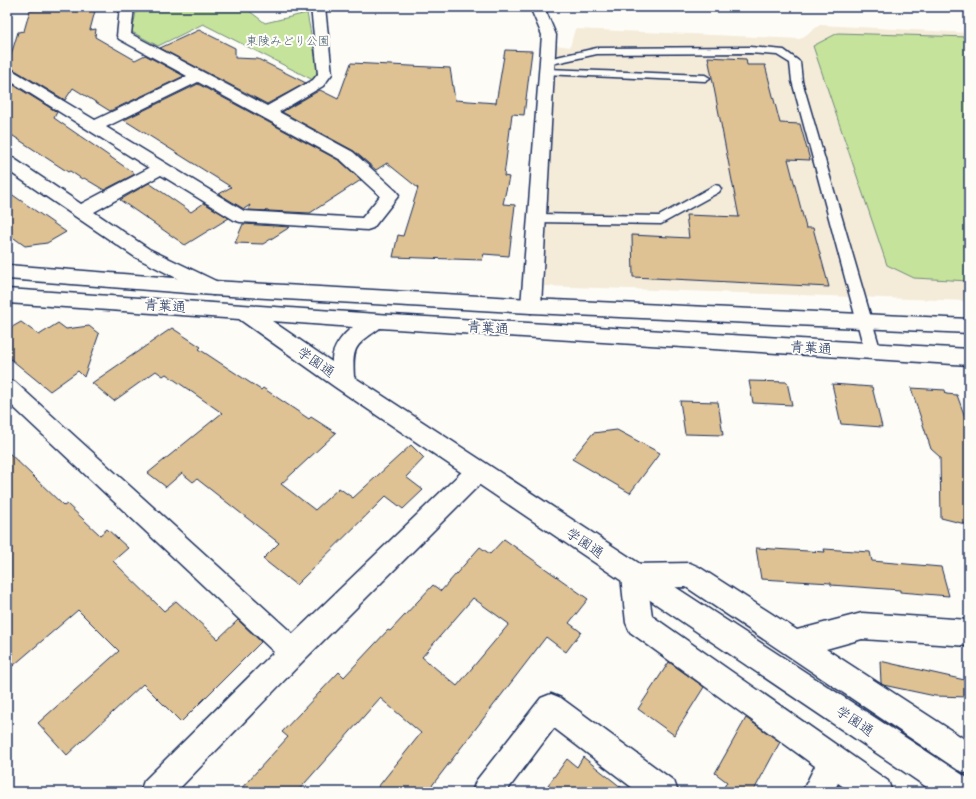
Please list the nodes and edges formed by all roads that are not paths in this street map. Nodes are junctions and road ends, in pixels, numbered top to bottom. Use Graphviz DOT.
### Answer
graph roads {
  1 [pos="127,7"];
  2 [pos="318,7"];
  3 [pos="537,7"];
  4 [pos="547,67"];
  5 [pos="7,73"];
  6 [pos="198,76"];
  7 [pos="705,78"];
  8 [pos="267,112"];
  9 [pos="94,127"];
  10 [pos="7,162"];
  11 [pos="161,168"];
  12 [pos="714,189"];
  13 [pos="80,212"];
  14 [pos="537,218"];
  15 [pos="7,272"];
  16 [pos="213,288"];
  17 [pos="7,296"];
  18 [pos="531,306"];
  19 [pos="244,311"];
  20 [pos="376,321"];
  21 [pos="865,322"];
  22 [pos="969,326"];
  23 [pos="873,352"];
  24 [pos="969,357"];
  25 [pos="343,381"];
  26 [pos="7,388"];
  27 [pos="478,471"];
  28 [pos="634,576"];
  29 [pos="969,633"];
  30 [pos="794,644"];
  31 [pos="293,652"];
  32 [pos="969,759"];
  33 [pos="833,762"];
  34 [pos="155,792"];
  35 [pos="487,792"];
  36 [pos="663,792"];
  37 [pos="817,792"];
  38 [pos="877,792"];
  39 [pos="961,792"];
  1 -- 6 [label="street"];
  2 -- 8 [label="street"];
  3 -- 4 [label="street"];
  4 -- 7 [label="lane"];
  4 -- 14 [label="street"];
  4 -- 21 [label="lane"];
  5 -- 9 [label="street"];
  6 -- 8 [label="street"];
  6 -- 9 [label="street"];
  8 -- 11 [label="street"];
  9 -- 11 [label="street"];
  10 -- 13 [label="street"];
  11 -- 13 [label="street"];
  12 -- 14 [label="lane"];
  13 -- 16 [label="street"];
  14 -- 18 [label="street"];
  15 -- 16 [label="street, 青葉通"];
  16 -- 18 [label="street, 青葉通"];
  16 -- 19 [label="street, 学園通"];
  17 -- 19 [label="street, 青葉通"];
  18 -- 21 [label="street, 青葉通"];
  19 -- 20 [label="street, 青葉通"];
  19 -- 25 [label="street, 学園通"];
  20 -- 23 [label="street, 青葉通"];
  20 -- 25 [label="street"];
  21 -- 22 [label="street, 青葉通"];
  21 -- 23 [label="lane"];
  23 -- 24 [label="street, 青葉通"];
  25 -- 27 [label="street, 学園通"];
  26 -- 31 [label="street"];
  27 -- 28 [label="street, 学園通"];
  27 -- 31 [label="street"];
  28 -- 30 [label="street"];
  28 -- 33 [label="street"];
  28 -- 39 [label="street, 学園通"];
  29 -- 30 [label="street"];
  30 -- 32 [label="street"];
  31 -- 34 [label="street"];
  33 -- 37 [label="street"];
  33 -- 38 [label="street"];
  35 -- 36 [label="street"];
}
